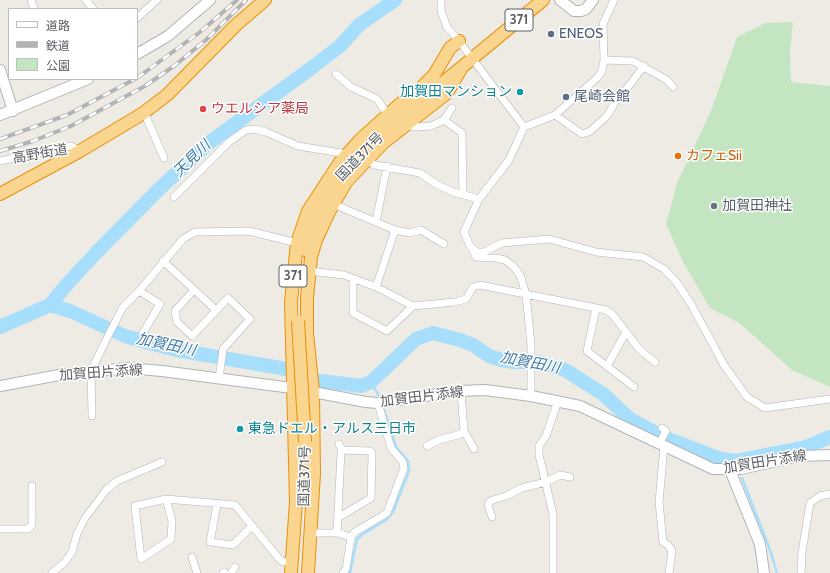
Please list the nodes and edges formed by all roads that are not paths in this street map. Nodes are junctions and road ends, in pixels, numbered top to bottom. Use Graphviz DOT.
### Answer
graph roads {
  1 [pos="86,0"];
  2 [pos="210,0"];
  3 [pos="264,0"];
  4 [pos="441,0"];
  5 [pos="543,0"];
  6 [pos="560,0"];
  7 [pos="593,0"];
  8 [pos="614,0"];
  9 [pos="152,1"];
  10 [pos="92,8"];
  11 [pos="138,17"];
  12 [pos="459,41"];
  13 [pos="138,53"];
  14 [pos="472,59"];
  15 [pos="604,60"];
  16 [pos="644,66"];
  17 [pos="462,67"];
  18 [pos="0,70"];
  19 [pos="336,74"];
  20 [pos="86,80"];
  21 [pos="673,87"];
  22 [pos="452,108"];
  23 [pos="13,111"];
  24 [pos="144,112"];
  25 [pos="0,115"];
  26 [pos="388,115"];
  27 [pos="555,115"];
  28 [pos="444,120"];
  29 [pos="406,125"];
  30 [pos="524,127"];
  31 [pos="80,151"];
  32 [pos="347,154"];
  33 [pos="368,157"];
  34 [pos="164,158"];
  35 [pos="0,161"];
  36 [pos="387,166"];
  37 [pos="0,194"];
  38 [pos="463,195"];
  39 [pos="174,197"];
  40 [pos="479,199"];
  41 [pos="333,204"];
  42 [pos="376,222"];
  43 [pos="395,230"];
  44 [pos="297,243"];
  45 [pos="444,244"];
  46 [pos="472,248"];
  47 [pos="163,261"];
  48 [pos="310,271"];
  49 [pos="353,279"];
  50 [pos="376,287"];
  51 [pos="194,290"];
  52 [pos="139,291"];
  53 [pos="526,294"];
  54 [pos="413,306"];
  55 [pos="596,308"];
  56 [pos="216,310"];
  57 [pos="626,332"];
  58 [pos="143,333"];
  59 [pos="655,362"];
  60 [pos="607,366"];
  61 [pos="91,371"];
  62 [pos="219,375"];
  63 [pos="0,386"];
  64 [pos="634,387"];
  65 [pos="292,388"];
  66 [pos="461,391"];
  67 [pos="313,392"];
  68 [pos="532,396"];
  69 [pos="830,399"];
  70 [pos="558,401"];
  71 [pos="378,403"];
  72 [pos="92,416"];
  73 [pos="664,429"];
  74 [pos="464,432"];
  75 [pos="661,444"];
  76 [pos="427,446"];
  77 [pos="474,449"];
  78 [pos="830,455"];
  79 [pos="162,462"];
  80 [pos="730,470"];
  81 [pos="570,477"];
  82 [pos="546,482"];
  83 [pos="32,486"];
  84 [pos="830,494"];
  85 [pos="166,499"];
  86 [pos="217,504"];
  87 [pos="339,517"];
  88 [pos="492,517"];
  89 [pos="252,526"];
  90 [pos="0,529"];
  91 [pos="312,533"];
  92 [pos="337,533"];
  93 [pos="351,537"];
  94 [pos="192,557"];
  95 [pos="295,570"];
  96 [pos="52,573"];
  97 [pos="197,573"];
  98 [pos="308,573"];
  99 [pos="343,573"];
  100 [pos="553,573"];
  101 [pos="669,573"];
  102 [pos="764,573"];
  103 [pos="801,573"];
  1 -- 10 [label="street"];
  2 -- 13 [label="main road"];
  3 -- 24 [label="highway"];
  4 -- 12 [label="street"];
  5 -- 14 [label="highway, 国道371号 / 371"];
  6 -- 7 [label="main road"];
  8 -- 15 [label="street"];
  9 -- 11 [label="street"];
  12 -- 14 [label="street"];
  12 -- 26 [label="highway, 371"];
  14 -- 17 [label="highway, 国道371号 / 371"];
  14 -- 30 [label="street"];
  15 -- 16 [label="street"];
  15 -- 27 [label="street"];
  16 -- 21 [label="street"];
  16 -- 27 [label="street"];
  17 -- 29 [label="highway, 371"];
  17 -- 95 [label="highway, 国道371号 / 371, bridge"];
  18 -- 23 [label="main road"];
  19 -- 26 [label="street"];
  20 -- 23 [label="main road"];
  22 -- 28 [label="street"];
  23 -- 25 [label="main road"];
  24 -- 31 [label="highway"];
  24 -- 34 [label="street"];
  26 -- 32 [label="highway, 371"];
  27 -- 30 [label="street"];
  28 -- 29 [label="street"];
  28 -- 38 [label="street"];
  29 -- 33 [label="highway, 371"];
  30 -- 40 [label="street"];
  31 -- 35 [label="street, 高野街道"];
  31 -- 37 [label="highway"];
  32 -- 39 [label="street"];
  32 -- 44 [label="highway, 371"];
  33 -- 36 [label="street"];
  33 -- 41 [label="highway, 371"];
  36 -- 38 [label="street"];
  36 -- 42 [label="street"];
  38 -- 40 [label="street"];
  40 -- 46 [label="street"];
  41 -- 42 [label="street"];
  41 -- 48 [label="highway, 371"];
  42 -- 43 [label="street"];
  43 -- 45 [label="street"];
  43 -- 50 [label="street"];
  44 -- 47 [label="street"];
  44 -- 65 [label="highway, 371"];
  46 -- 53 [label="street"];
  46 -- 69 [label="street"];
  47 -- 51 [label="street"];
  47 -- 52 [label="street"];
  48 -- 49 [label="street"];
  48 -- 67 [label="highway, 371"];
  49 -- 50 [label="street"];
  49 -- 54 [label="street"];
  50 -- 54 [label="street"];
  51 -- 56 [label="street"];
  51 -- 56 [label="street"];
  52 -- 58 [label="street"];
  52 -- 61 [label="street"];
  53 -- 54 [label="street"];
  53 -- 55 [label="street"];
  53 -- 68 [label="street"];
  55 -- 57 [label="street"];
  55 -- 60 [label="street"];
  56 -- 62 [label="street"];
  57 -- 59 [label="street"];
  57 -- 60 [label="street"];
  60 -- 64 [label="street"];
  61 -- 62 [label="main road, 加賀田片添線"];
  61 -- 63 [label="main road, 加賀田片添線"];
  61 -- 72 [label="street"];
  62 -- 65 [label="main road, 加賀田片添線"];
  65 -- 67 [label="main road, 加賀田片添線"];
  65 -- 95 [label="highway, 371"];
  66 -- 68 [label="main road, 加賀田片添線"];
  66 -- 71 [label="main road, 加賀田片添線"];
  66 -- 74 [label="street"];
  67 -- 71 [label="main road, 加賀田片添線"];
  67 -- 91 [label="highway, 371"];
  68 -- 70 [label="main road, 加賀田片添線"];
  70 -- 75 [label="main road, 加賀田片添線"];
  70 -- 82 [label="street"];
  71 -- 93 [label="street"];
  73 -- 75 [label="street"];
  74 -- 76 [label="street"];
  74 -- 77 [label="street"];
  75 -- 80 [label="main road, 加賀田片添線"];
  75 -- 101 [label="street"];
  78 -- 80 [label="main road, 加賀田片添線"];
  79 -- 96 [label="street"];
  80 -- 102 [label="main road"];
  81 -- 82 [label="street"];
  82 -- 88 [label="street"];
  82 -- 100 [label="street"];
  83 -- 90 [label="street"];
  84 -- 103 [label="street"];
  85 -- 85 [label="street"];
  85 -- 86 [label="street"];
  86 -- 89 [label="street"];
  86 -- 89 [label="street"];
  87 -- 87 [label="street"];
  87 -- 92 [label="street"];
  89 -- 95 [label="street"];
  91 -- 92 [label="street"];
  91 -- 98 [label="highway, 371"];
  92 -- 93 [label="street"];
  93 -- 99 [label="street"];
  94 -- 97 [label="street"];
}
